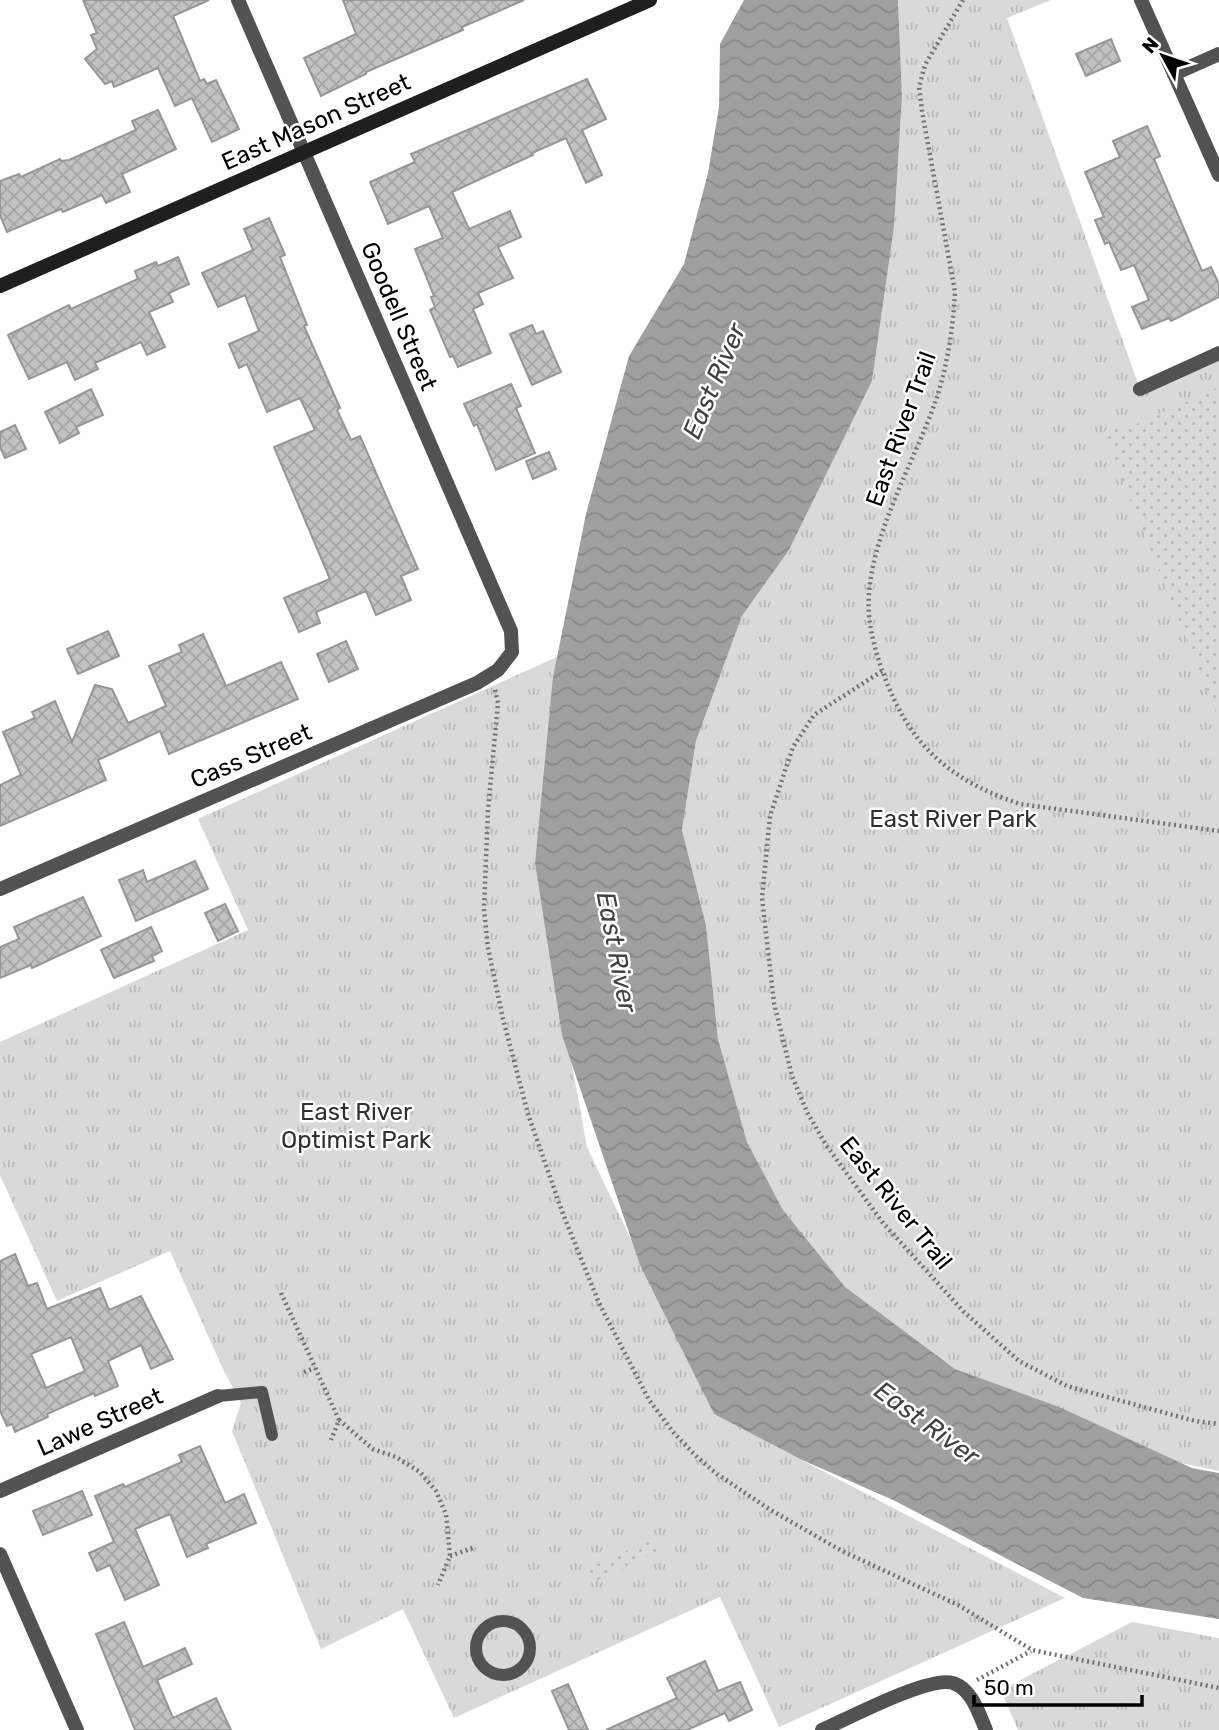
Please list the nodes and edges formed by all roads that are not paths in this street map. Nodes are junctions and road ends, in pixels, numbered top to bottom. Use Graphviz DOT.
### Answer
graph roads {
  1 [pos="238,0"];
  2 [pos="650,0"];
  3 [pos="1141,0"];
  4 [pos="1219,54"];
  5 [pos="1174,74"];
  6 [pos="304,152"];
  7 [pos="1219,175"];
  8 [pos="0,286"];
  9 [pos="1219,353"];
  10 [pos="1140,389"];
  11 [pos="512,652"];
  12 [pos="0,889"];
  13 [pos="218,1395"];
  14 [pos="272,1435"];
  15 [pos="0,1491"];
  16 [pos="0,1554"];
  17 [pos="510,1621"];
  18 [pos="77,1730"];
  19 [pos="822,1730"];
  20 [pos="986,1730"];
  1 -- 6 [label="street, Goodell Street"];
  2 -- 6 [label="main road, East Mason Street"];
  3 -- 5 [label="street"];
  4 -- 5 [label="street"];
  5 -- 7 [label="street"];
  6 -- 8 [label="main road, East Mason Street"];
  6 -- 11 [label="street, Goodell Street"];
  9 -- 10 [label="street"];
  11 -- 12 [label="street, Cass Street"];
  13 -- 14 [label="lane"];
  13 -- 15 [label="street, Lawe Street"];
  16 -- 18 [label="street"];
  17 -- 17 [label="lane"];
  19 -- 20 [label="street"];
}
